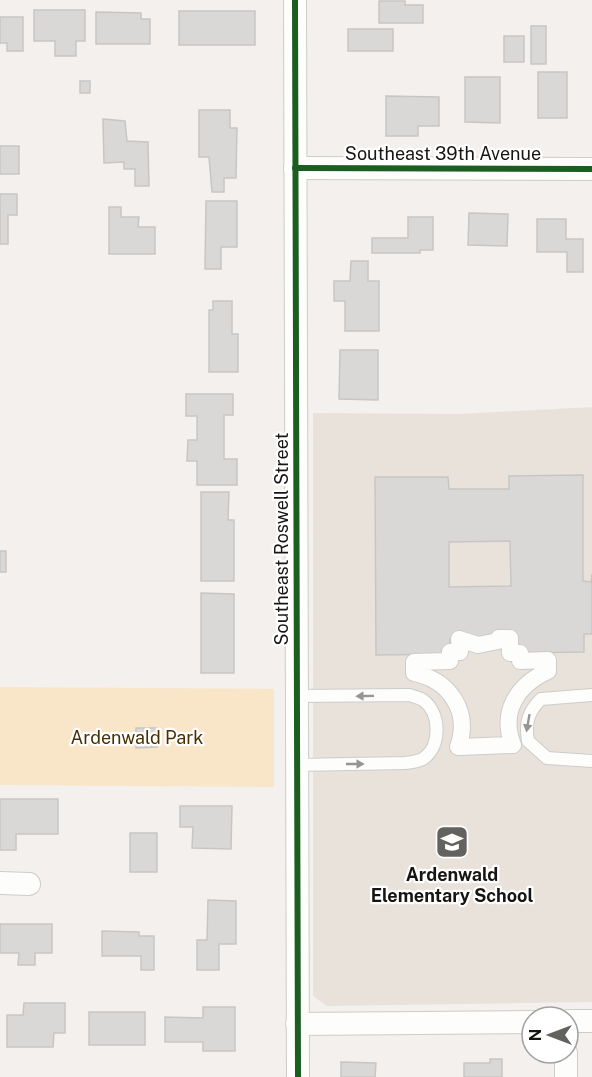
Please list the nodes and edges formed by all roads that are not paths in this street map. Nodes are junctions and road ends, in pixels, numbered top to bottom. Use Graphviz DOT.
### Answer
graph roads {
  1 [pos="295,0"];
  2 [pos="295,168"];
  3 [pos="592,169"];
  4 [pos="592,695"];
  5 [pos="296,696"];
  6 [pos="458,747"];
  7 [pos="592,761"];
  8 [pos="296,765"];
  9 [pos="0,883"];
  10 [pos="28,884"];
  11 [pos="520,1022"];
  12 [pos="297,1024"];
  13 [pos="298,1077"];
  1 -- 2 [label="street, Southeast Roswell Street"];
  2 -- 3 [label="street, Southeast 39th Avenue"];
  2 -- 5 [label="street, Southeast Roswell Street"];
  4 -- 7 [label="lane, one-way"];
  5 -- 8 [label="street, Southeast Roswell Street"];
  8 -- 5 [label="lane, one-way"];
  6 -- 6 [label="street"];
  8 -- 12 [label="street, Southeast Roswell Street"];
  9 -- 10 [label="street"];
  11 -- 12 [label="street"];
  12 -- 13 [label="street, Southeast Roswell Street"];
}
